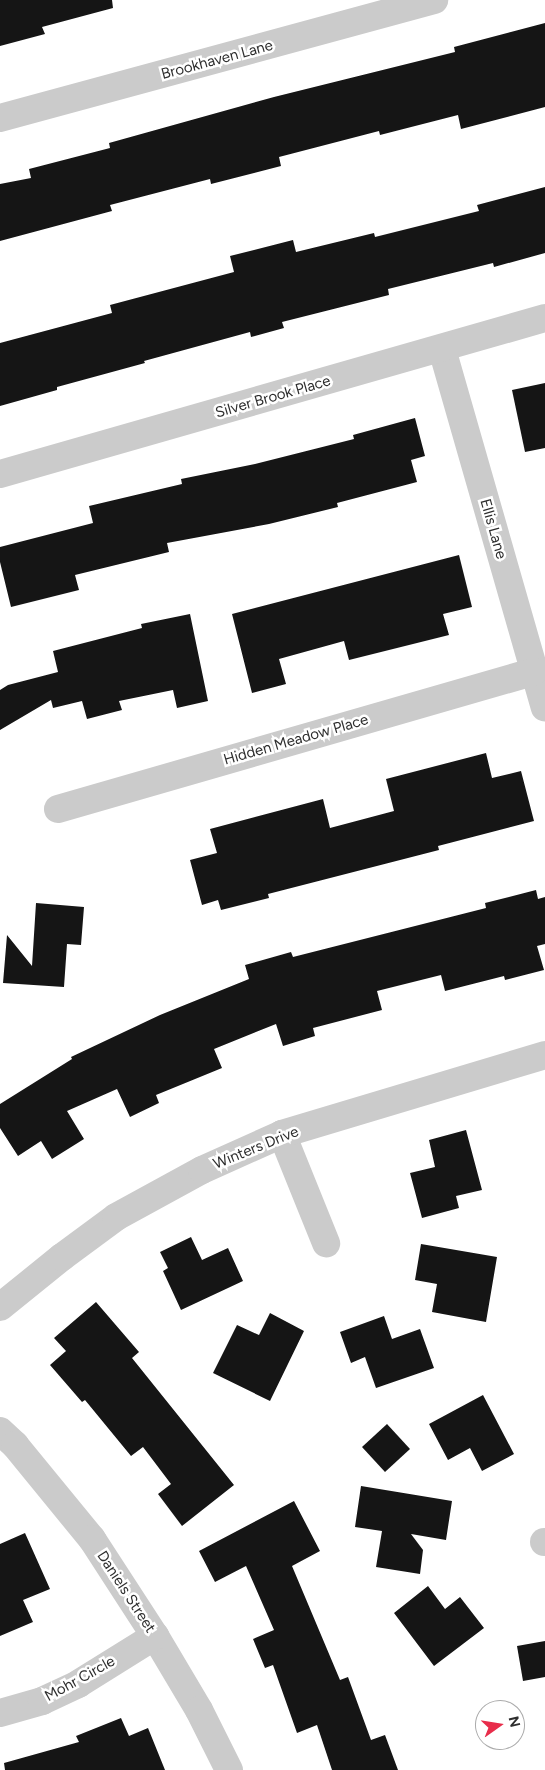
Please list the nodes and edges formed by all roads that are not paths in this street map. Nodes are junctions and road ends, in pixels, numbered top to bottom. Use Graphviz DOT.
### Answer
graph roads {
  1 [pos="434,0"];
  2 [pos="0,118"];
  3 [pos="545,318"];
  4 [pos="442,349"];
  5 [pos="0,474"];
  6 [pos="534,672"];
  7 [pos="545,708"];
  8 [pos="58,809"];
  9 [pos="545,1055"];
  10 [pos="282,1134"];
  11 [pos="326,1243"];
  12 [pos="0,1307"];
  13 [pos="0,1431"];
  14 [pos="154,1636"];
  15 [pos="0,1713"];
  16 [pos="229,1770"];
  1 -- 2 [label="street, Brookhaven Lane"];
  3 -- 4 [label="street, Silver Brook Place"];
  4 -- 5 [label="street, Silver Brook Place"];
  4 -- 6 [label="street, Ellis Lane"];
  6 -- 7 [label="street, Ellis Lane"];
  6 -- 8 [label="street, Hidden Meadow Place"];
  9 -- 10 [label="street, Winters Drive"];
  10 -- 11 [label="street"];
  10 -- 12 [label="street, Winters Drive"];
  13 -- 14 [label="street, Daniels Street"];
  14 -- 15 [label="street, Mohr Circle"];
  14 -- 16 [label="street, Daniels Street"];
}
